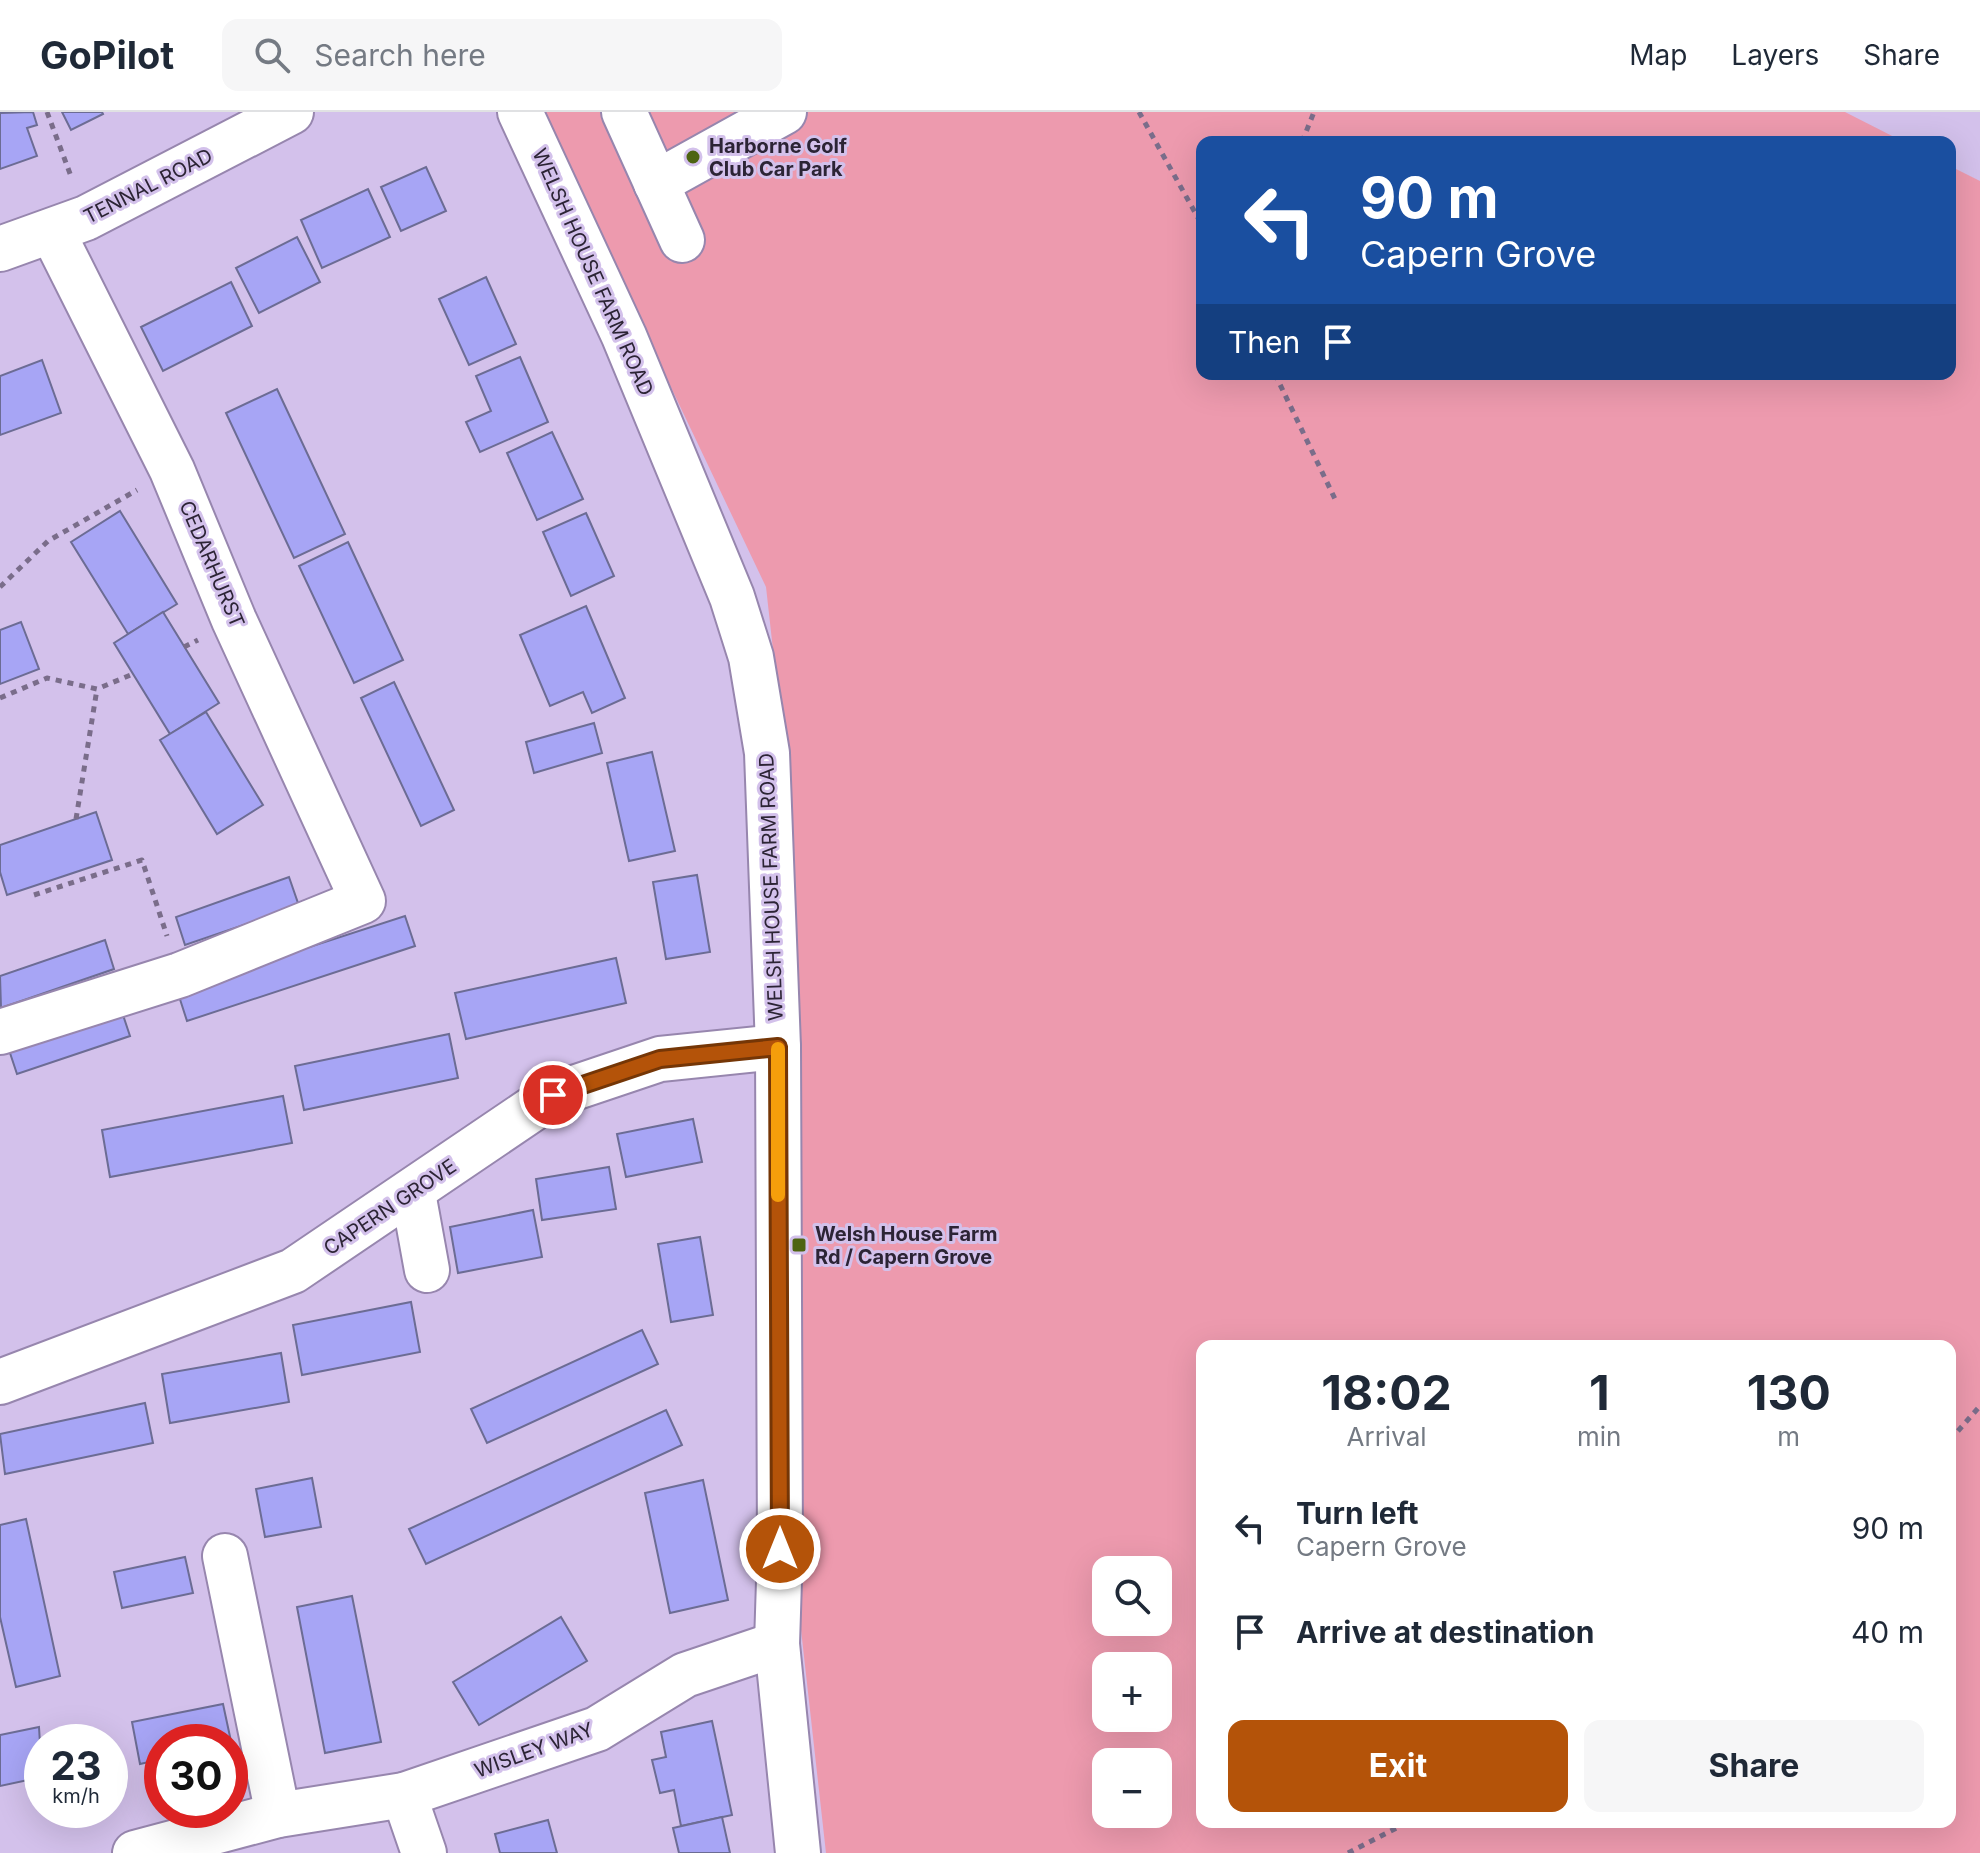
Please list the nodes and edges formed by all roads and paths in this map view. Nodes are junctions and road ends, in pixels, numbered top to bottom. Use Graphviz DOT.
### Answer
graph roads {
  1 [pos="47,112"];
  2 [pos="291,112"];
  3 [pos="520,112"];
  4 [pos="624,112"];
  5 [pos="784,112"];
  6 [pos="1139,112"];
  7 [pos="1314,112"];
  8 [pos="734,124"];
  9 [pos="1304,136"];
  10 [pos="656,183"];
  11 [pos="1196,214"];
  12 [pos="69,224"];
  13 [pos="682,240"];
  14 [pos="0,249"];
  15 [pos="1278,380"];
  16 [pos="172,470"];
  17 [pos="1335,499"];
  18 [pos="0,587"];
  19 [pos="133,674"];
  20 [pos="97,689"];
  21 [pos="0,698"];
  22 [pos="76,819"];
  23 [pos="34,895"];
  24 [pos="180,975"];
  25 [pos="0,1032"];
  26 [pos="778,1047"];
  27 [pos="413,1193"];
  28 [pos="427,1270"];
  29 [pos="0,1382"];
  30 [pos="1980,1406"];
  31 [pos="1956,1433"];
  32 [pos="225,1556"];
  33 [pos="777,1644"];
  34 [pos="404,1795"];
  35 [pos="278,1815"];
  36 [pos="1396,1828"];
  37 [pos="135,1853"];
  38 [pos="424,1853"];
  39 [pos="798,1853"];
  40 [pos="1348,1853"];
  1 -- 12 [label="path"];
  2 -- 12 [label="street, TENNAL ROAD"];
  3 -- 26 [label="street, WELSH HOUSE FARM ROAD"];
  4 -- 10 [label="street"];
  5 -- 8 [label="street"];
  6 -- 11 [label="path"];
  7 -- 9 [label="path"];
  8 -- 10 [label="street"];
  10 -- 13 [label="street"];
  12 -- 14 [label="street, TENNAL ROAD"];
  12 -- 16 [label="street, CEDARHURST"];
  15 -- 17 [label="path"];
  16 -- 18 [label="path"];
  16 -- 24 [label="street, CEDARHURST"];
  19 -- 20 [label="path"];
  20 -- 21 [label="path"];
  20 -- 22 [label="path"];
  23 -- 24 [label="path"];
  24 -- 25 [label="street"];
  26 -- 27 [label="street, CAPERN GROVE"];
  26 -- 33 [label="street, WELSH HOUSE FARM ROAD"];
  27 -- 28 [label="street"];
  27 -- 29 [label="street, CAPERN GROVE"];
  30 -- 31 [label="path"];
  32 -- 35 [label="street"];
  33 -- 34 [label="street, WISLEY WAY"];
  33 -- 39 [label="street, WELSH HOUSE FARM ROAD"];
  34 -- 35 [label="street, WISLEY WAY"];
  34 -- 38 [label="street"];
  35 -- 37 [label="street, WISLEY WAY"];
  36 -- 40 [label="path"];
}
